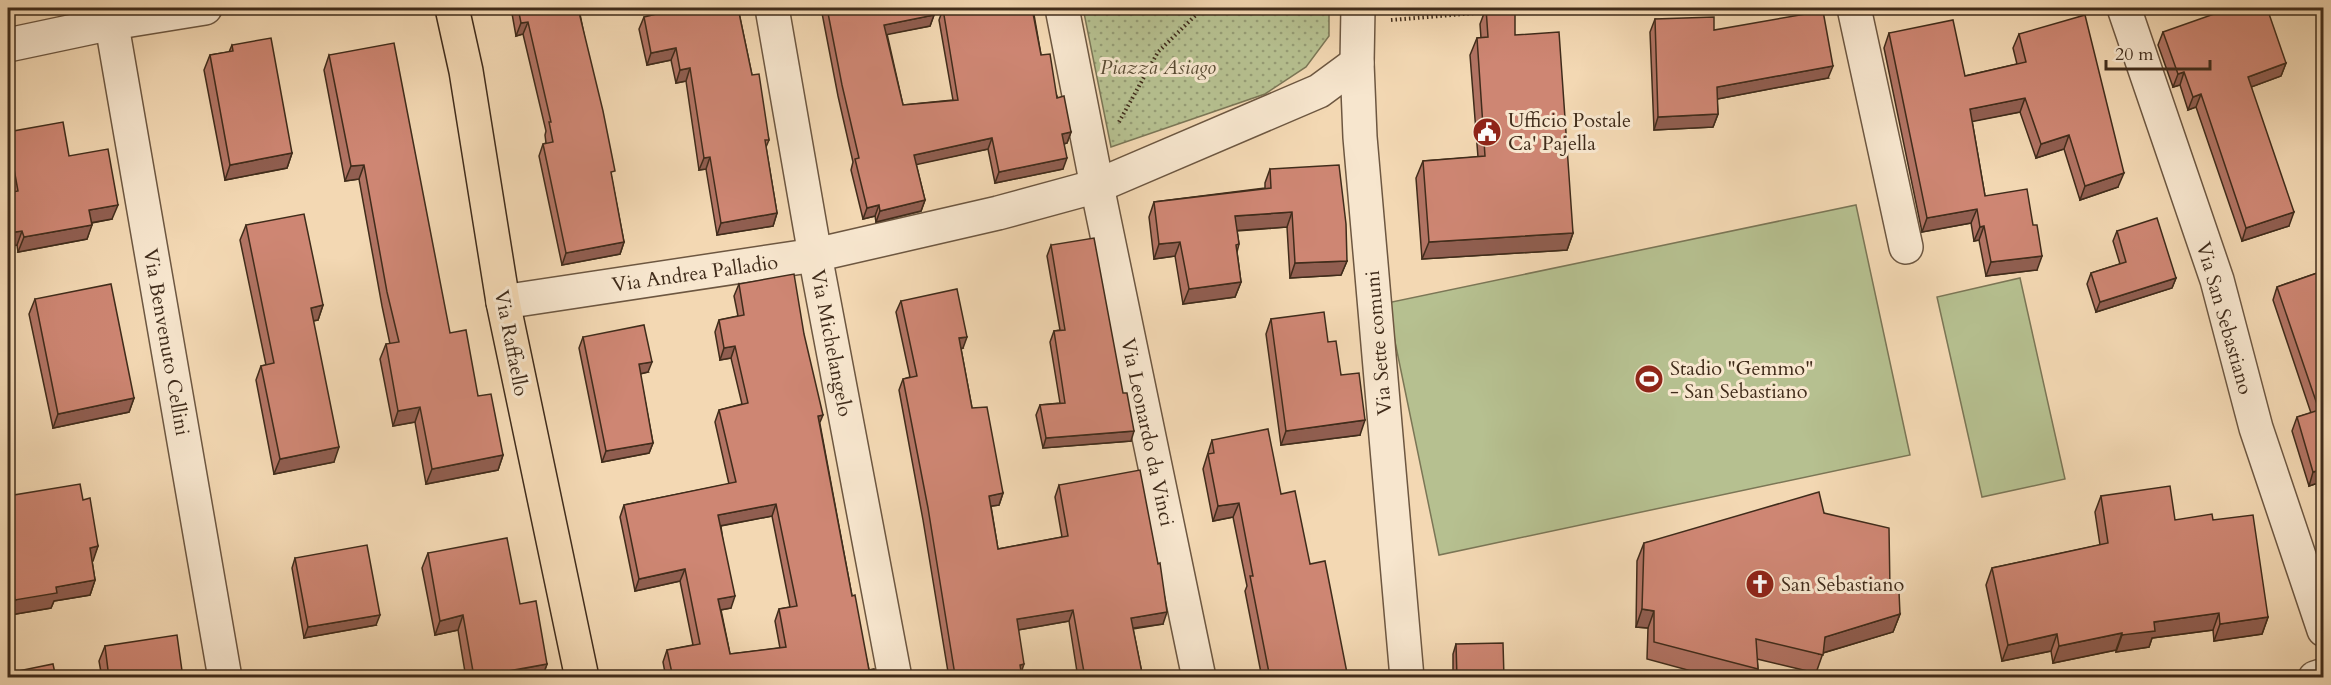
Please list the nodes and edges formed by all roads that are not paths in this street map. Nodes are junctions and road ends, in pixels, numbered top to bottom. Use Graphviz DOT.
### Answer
graph roads {
  1 [pos="205,8"];
  2 [pos="452,8"];
  3 [pos="772,8"];
  4 [pos="1062,8"];
  5 [pos="1854,8"];
  6 [pos="2124,8"];
  7 [pos="110,15"];
  8 [pos="1358,15"];
  9 [pos="8,45"];
  10 [pos="1357,63"];
  11 [pos="1097,186"];
  12 [pos="1906,246"];
  13 [pos="815,255"];
  14 [pos="502,302"];
  15 [pos="2324,630"];
  16 [pos="2324,675"];
  17 [pos="225,678"];
  18 [pos="582,678"];
  19 [pos="895,678"];
  20 [pos="1199,678"];
  21 [pos="1407,678"];
  22 [pos="2315,678"];
  1 -- 7 [label="street"];
  2 -- 14 [label="main road, Via Raffaello"];
  3 -- 13 [label="street, Via Michelangelo"];
  4 -- 11 [label="street"];
  5 -- 12 [label="street"];
  6 -- 15 [label="street, Via San Sebastiano"];
  7 -- 9 [label="street"];
  7 -- 17 [label="street, Via Benvenuto Cellini"];
  8 -- 10 [label="street, Via Sette comuni"];
  10 -- 11 [label="street"];
  10 -- 21 [label="street, Via Sette comuni"];
  11 -- 13 [label="street, Via Andrea Palladio"];
  11 -- 20 [label="street, Via Leonardo da Vinci"];
  13 -- 14 [label="street, Via Andrea Palladio"];
  13 -- 19 [label="street, Via Michelangelo"];
  14 -- 18 [label="main road, Via Raffaello"];
  16 -- 22 [label="street"];
}
